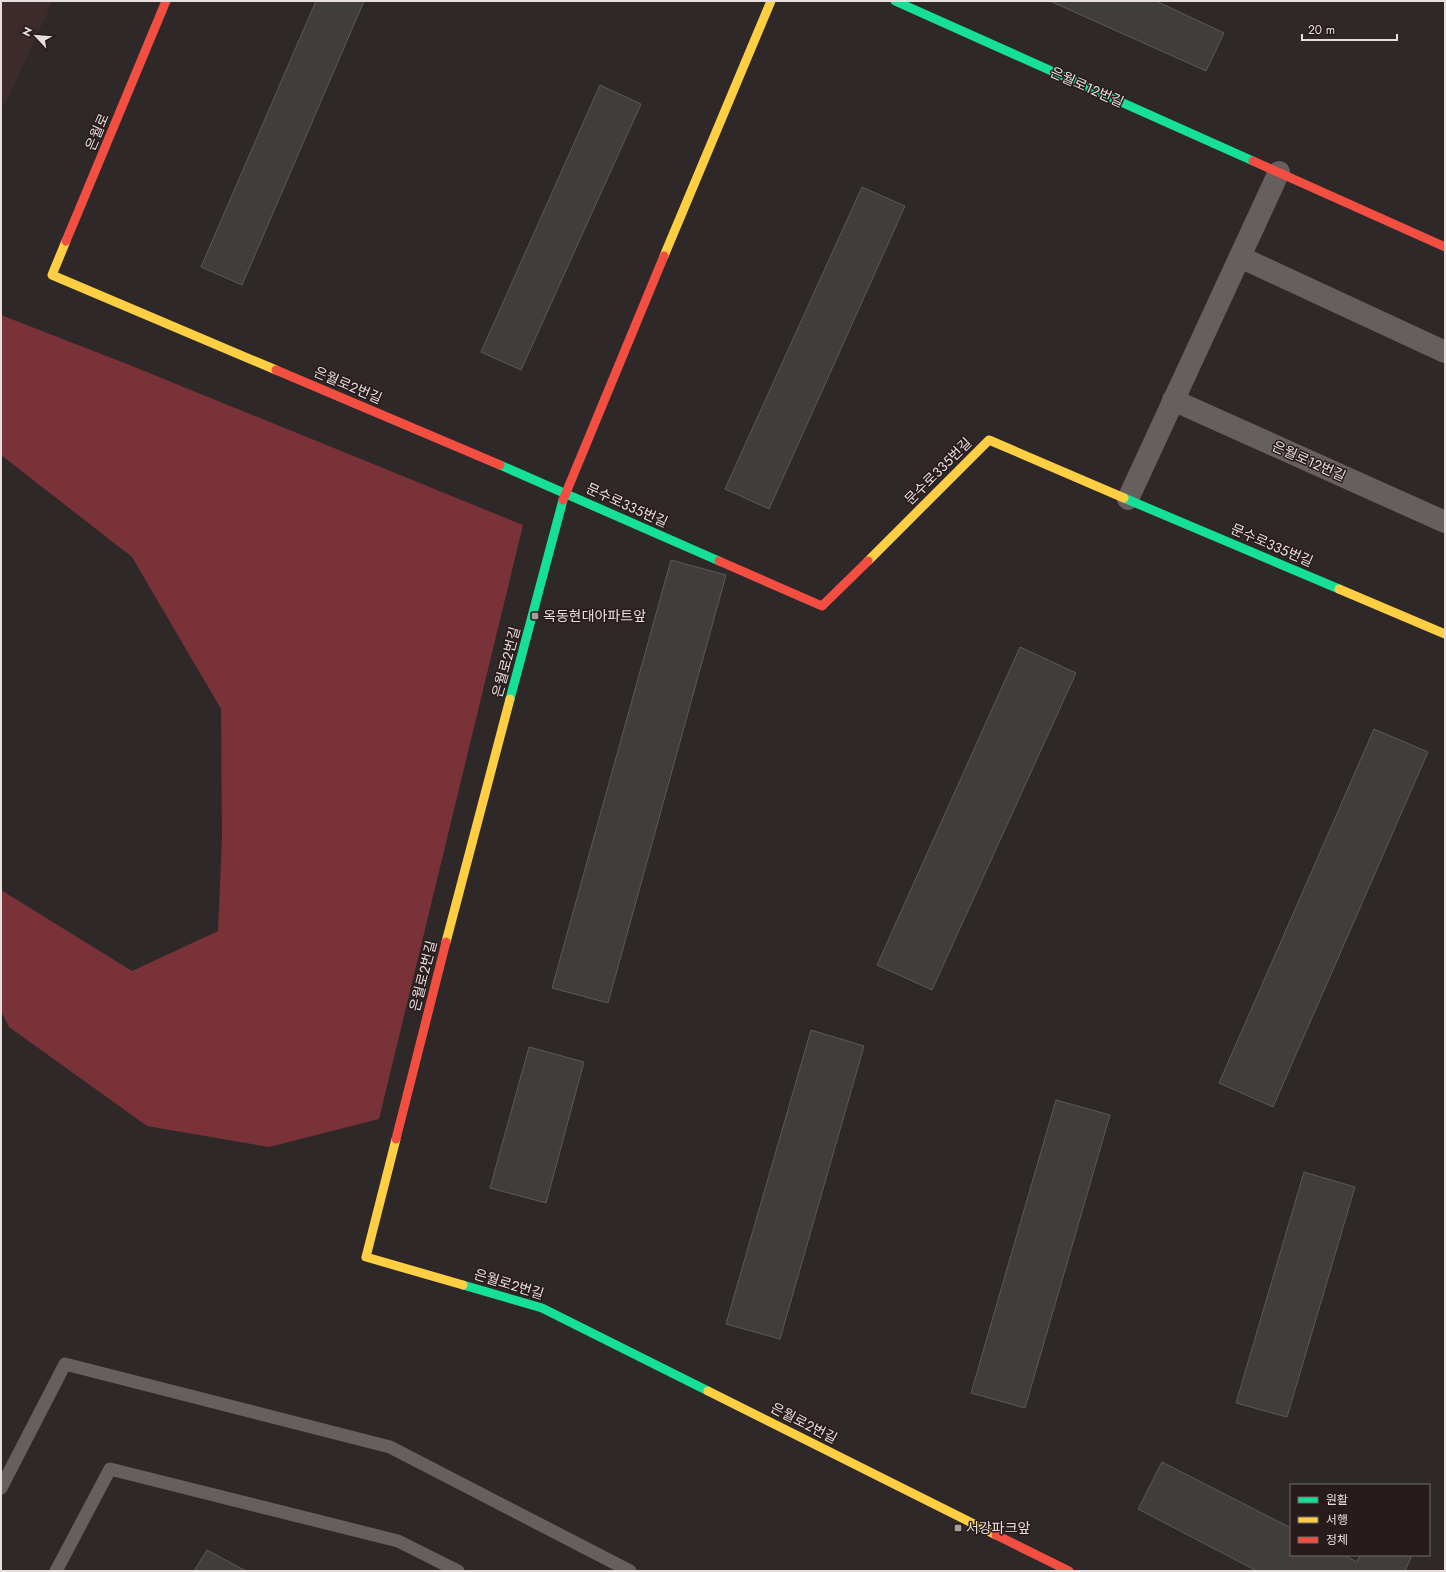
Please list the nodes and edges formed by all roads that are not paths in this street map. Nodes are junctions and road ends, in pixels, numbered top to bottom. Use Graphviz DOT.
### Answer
graph roads {
  1 [pos="166,1"];
  2 [pos="771,1"];
  3 [pos="895,1"];
  4 [pos="1278,172"];
  5 [pos="1445,247"];
  6 [pos="1240,257"];
  7 [pos="52,274"];
  8 [pos="1445,352"];
  9 [pos="1173,400"];
  10 [pos="565,493"];
  11 [pos="1128,499"];
  12 [pos="1445,522"];
  13 [pos="1445,634"];
  14 [pos="1,1488"];
  15 [pos="56,1571"];
  16 [pos="458,1571"];
  17 [pos="630,1571"];
  18 [pos="1069,1571"];
  1 -- 7 [label="street, 은월로"];
  2 -- 10 [label="street"];
  3 -- 4 [label="street, 은월로12번길"];
  4 -- 5 [label="street, 은월로12번길"];
  4 -- 6 [label="street"];
  6 -- 8 [label="street"];
  6 -- 9 [label="street"];
  7 -- 10 [label="street, 은월로2번길"];
  9 -- 11 [label="street"];
  9 -- 12 [label="street, 은월로12번길"];
  10 -- 11 [label="street, 문수로335번길"];
  10 -- 18 [label="street, 은월로2번길"];
  11 -- 13 [label="street, 문수로335번길"];
  14 -- 17 [label="lane"];
  15 -- 16 [label="lane"];
}
